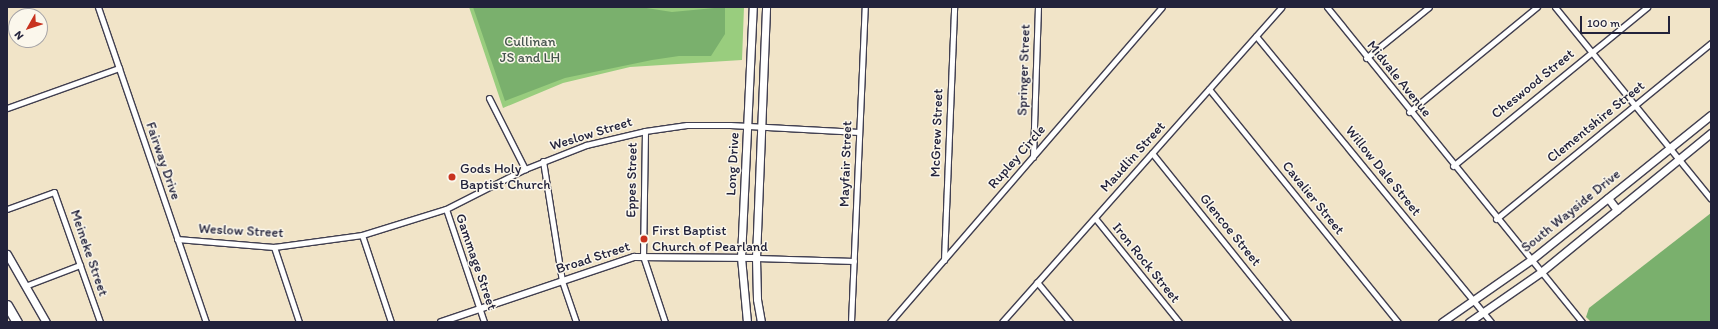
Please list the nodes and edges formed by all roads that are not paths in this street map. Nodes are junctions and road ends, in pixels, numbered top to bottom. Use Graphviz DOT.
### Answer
graph roads {
  1 [pos="98,7"];
  2 [pos="753,7"];
  3 [pos="766,7"];
  4 [pos="865,7"];
  5 [pos="954,7"];
  6 [pos="1038,7"];
  7 [pos="1162,7"];
  8 [pos="1282,7"];
  9 [pos="1327,7"];
  10 [pos="1429,7"];
  11 [pos="1537,7"];
  12 [pos="1556,7"];
  13 [pos="1647,7"];
  14 [pos="1256,36"];
  15 [pos="1711,43"];
  16 [pos="1592,52"];
  17 [pos="751,58"];
  18 [pos="1366,58"];
  19 [pos="764,59"];
  20 [pos="119,68"];
  21 [pos="1209,89"];
  22 [pos="489,98"];
  23 [pos="1635,105"];
  24 [pos="7,108"];
  25 [pos="1409,112"];
  26 [pos="1711,114"];
  27 [pos="748,126"];
  28 [pos="762,126"];
  29 [pos="645,131"];
  30 [pos="859,132"];
  31 [pos="1711,133"];
  32 [pos="1670,148"];
  33 [pos="1152,154"];
  34 [pos="1033,157"];
  35 [pos="1679,159"];
  36 [pos="543,161"];
  37 [pos="1453,166"];
  38 [pos="525,169"];
  39 [pos="745,196"];
  40 [pos="759,197"];
  41 [pos="1608,198"];
  42 [pos="1711,199"];
  43 [pos="7,209"];
  44 [pos="446,209"];
  45 [pos="1617,210"];
  46 [pos="1095,218"];
  47 [pos="1496,219"];
  48 [pos="362,235"];
  49 [pos="177,239"];
  50 [pos="274,247"];
  51 [pos="7,254"];
  52 [pos="643,256"];
  53 [pos="742,257"];
  54 [pos="756,258"];
  55 [pos="944,260"];
  56 [pos="1531,260"];
  57 [pos="854,261"];
  58 [pos="80,265"];
  59 [pos="1541,272"];
  60 [pos="562,280"];
  61 [pos="1037,282"];
  62 [pos="25,286"];
  63 [pos="1474,301"];
  64 [pos="7,305"];
  65 [pos="479,308"];
  66 [pos="1483,313"];
  67 [pos="17,322"];
  68 [pos="46,322"];
  69 [pos="100,322"];
  70 [pos="206,322"];
  71 [pos="299,322"];
  72 [pos="391,322"];
  73 [pos="441,322"];
  74 [pos="484,322"];
  75 [pos="576,322"];
  76 [pos="665,322"];
  77 [pos="747,322"];
  78 [pos="761,322"];
  79 [pos="852,322"];
  80 [pos="890,322"];
  81 [pos="1002,322"];
  82 [pos="1070,322"];
  83 [pos="1179,322"];
  84 [pos="1288,322"];
  85 [pos="1398,322"];
  86 [pos="1442,322"];
  87 [pos="1469,322"];
  88 [pos="1491,322"];
  89 [pos="1582,322"];
  1 -- 20 [label="street, Fairway Drive"];
  2 -- 17 [label="main road, Long Drive"];
  3 -- 19 [label="main road, Long Drive"];
  4 -- 30 [label="street, Mayfair Street"];
  5 -- 55 [label="street, McGrew Street"];
  6 -- 34 [label="street, Springer Street"];
  7 -- 34 [label="street, Rupley Circle"];
  8 -- 14 [label="street, Maudlin Street"];
  9 -- 18 [label="street, Midvale Avenue"];
  10 -- 18 [label="street"];
  11 -- 25 [label="street"];
  12 -- 16 [label="street"];
  13 -- 16 [label="street, Cheswood Street"];
  14 -- 21 [label="street, Maudlin Street"];
  14 -- 63 [label="street, Willow Dale Street"];
  15 -- 23 [label="street, Clementshire Street"];
  16 -- 23 [label="street"];
  16 -- 37 [label="street, Cheswood Street"];
  17 -- 19 [label="main road"];
  17 -- 27 [label="main road, Long Drive"];
  18 -- 25 [label="street, Midvale Avenue"];
  19 -- 28 [label="main road, Long Drive"];
  20 -- 24 [label="street"];
  20 -- 49 [label="street, Fairway Drive"];
  21 -- 33 [label="street, Maudlin Street"];
  21 -- 85 [label="street, Cavalier Street"];
  22 -- 38 [label="street"];
  23 -- 32 [label="street"];
  23 -- 47 [label="street, Clementshire Street"];
  25 -- 37 [label="street, Midvale Avenue"];
  26 -- 32 [label="main road, South Wayside Drive"];
  27 -- 28 [label="street, Weslow Street"];
  27 -- 29 [label="street, Weslow Street"];
  27 -- 39 [label="main road, Long Drive"];
  28 -- 30 [label="street, Weslow Street"];
  28 -- 40 [label="main road, Long Drive"];
  29 -- 36 [label="street, Weslow Street"];
  29 -- 52 [label="street, Eppes Street"];
  30 -- 57 [label="street, Mayfair Street"];
  31 -- 35 [label="main road, South Wayside Drive"];
  32 -- 35 [label="street"];
  32 -- 41 [label="main road, South Wayside Drive"];
  33 -- 46 [label="street, Maudlin Street"];
  33 -- 84 [label="street, Glencoe Street"];
  34 -- 55 [label="street, Rupley Circle"];
  35 -- 42 [label="street"];
  35 -- 45 [label="main road, South Wayside Drive"];
  36 -- 38 [label="street, Weslow Street"];
  36 -- 60 [label="street"];
  37 -- 47 [label="street, Midvale Avenue"];
  38 -- 44 [label="street, Weslow Street"];
  39 -- 40 [label="main road"];
  39 -- 53 [label="main road, Long Drive"];
  40 -- 54 [label="main road, Long Drive"];
  41 -- 45 [label="main road"];
  41 -- 56 [label="main road, South Wayside Drive"];
  43 -- 58 [label="street, Meineke Street"];
  44 -- 48 [label="street, Weslow Street"];
  44 -- 65 [label="street, Gammage Street"];
  45 -- 59 [label="main road, South Wayside Drive"];
  46 -- 61 [label="street, Maudlin Street"];
  46 -- 83 [label="street, Iron Rock Street"];
  47 -- 56 [label="street, Midvale Avenue"];
  48 -- 50 [label="street, Weslow Street"];
  48 -- 72 [label="street"];
  49 -- 50 [label="street, Weslow Street"];
  49 -- 70 [label="street, Fairway Drive"];
  50 -- 71 [label="street"];
  51 -- 62 [label="main road"];
  52 -- 53 [label="street, Broad Street"];
  52 -- 60 [label="street, Broad Street"];
  52 -- 76 [label="street, Eppes Street"];
  53 -- 54 [label="street, Broad Street"];
  53 -- 77 [label="main road, Long Drive"];
  54 -- 57 [label="street, Broad Street"];
  54 -- 78 [label="main road, Long Drive"];
  55 -- 80 [label="street, Rupley Circle"];
  56 -- 59 [label="street"];
  56 -- 63 [label="main road, South Wayside Drive"];
  57 -- 79 [label="street, Mayfair Street"];
  58 -- 62 [label="street"];
  58 -- 69 [label="street, Meineke Street"];
  59 -- 66 [label="main road, South Wayside Drive"];
  59 -- 89 [label="street"];
  60 -- 65 [label="street, Broad Street"];
  60 -- 75 [label="street"];
  61 -- 81 [label="street, Maudlin Street"];
  61 -- 82 [label="street"];
  62 -- 68 [label="main road"];
  63 -- 66 [label="street, Willow Dale Street"];
  63 -- 86 [label="main road, South Wayside Drive"];
  64 -- 67 [label="highway"];
  65 -- 73 [label="street, Broad Street"];
  65 -- 74 [label="street, Gammage Street"];
  66 -- 87 [label="main road, South Wayside Drive"];
  66 -- 88 [label="street, Willow Dale Street"];
}
